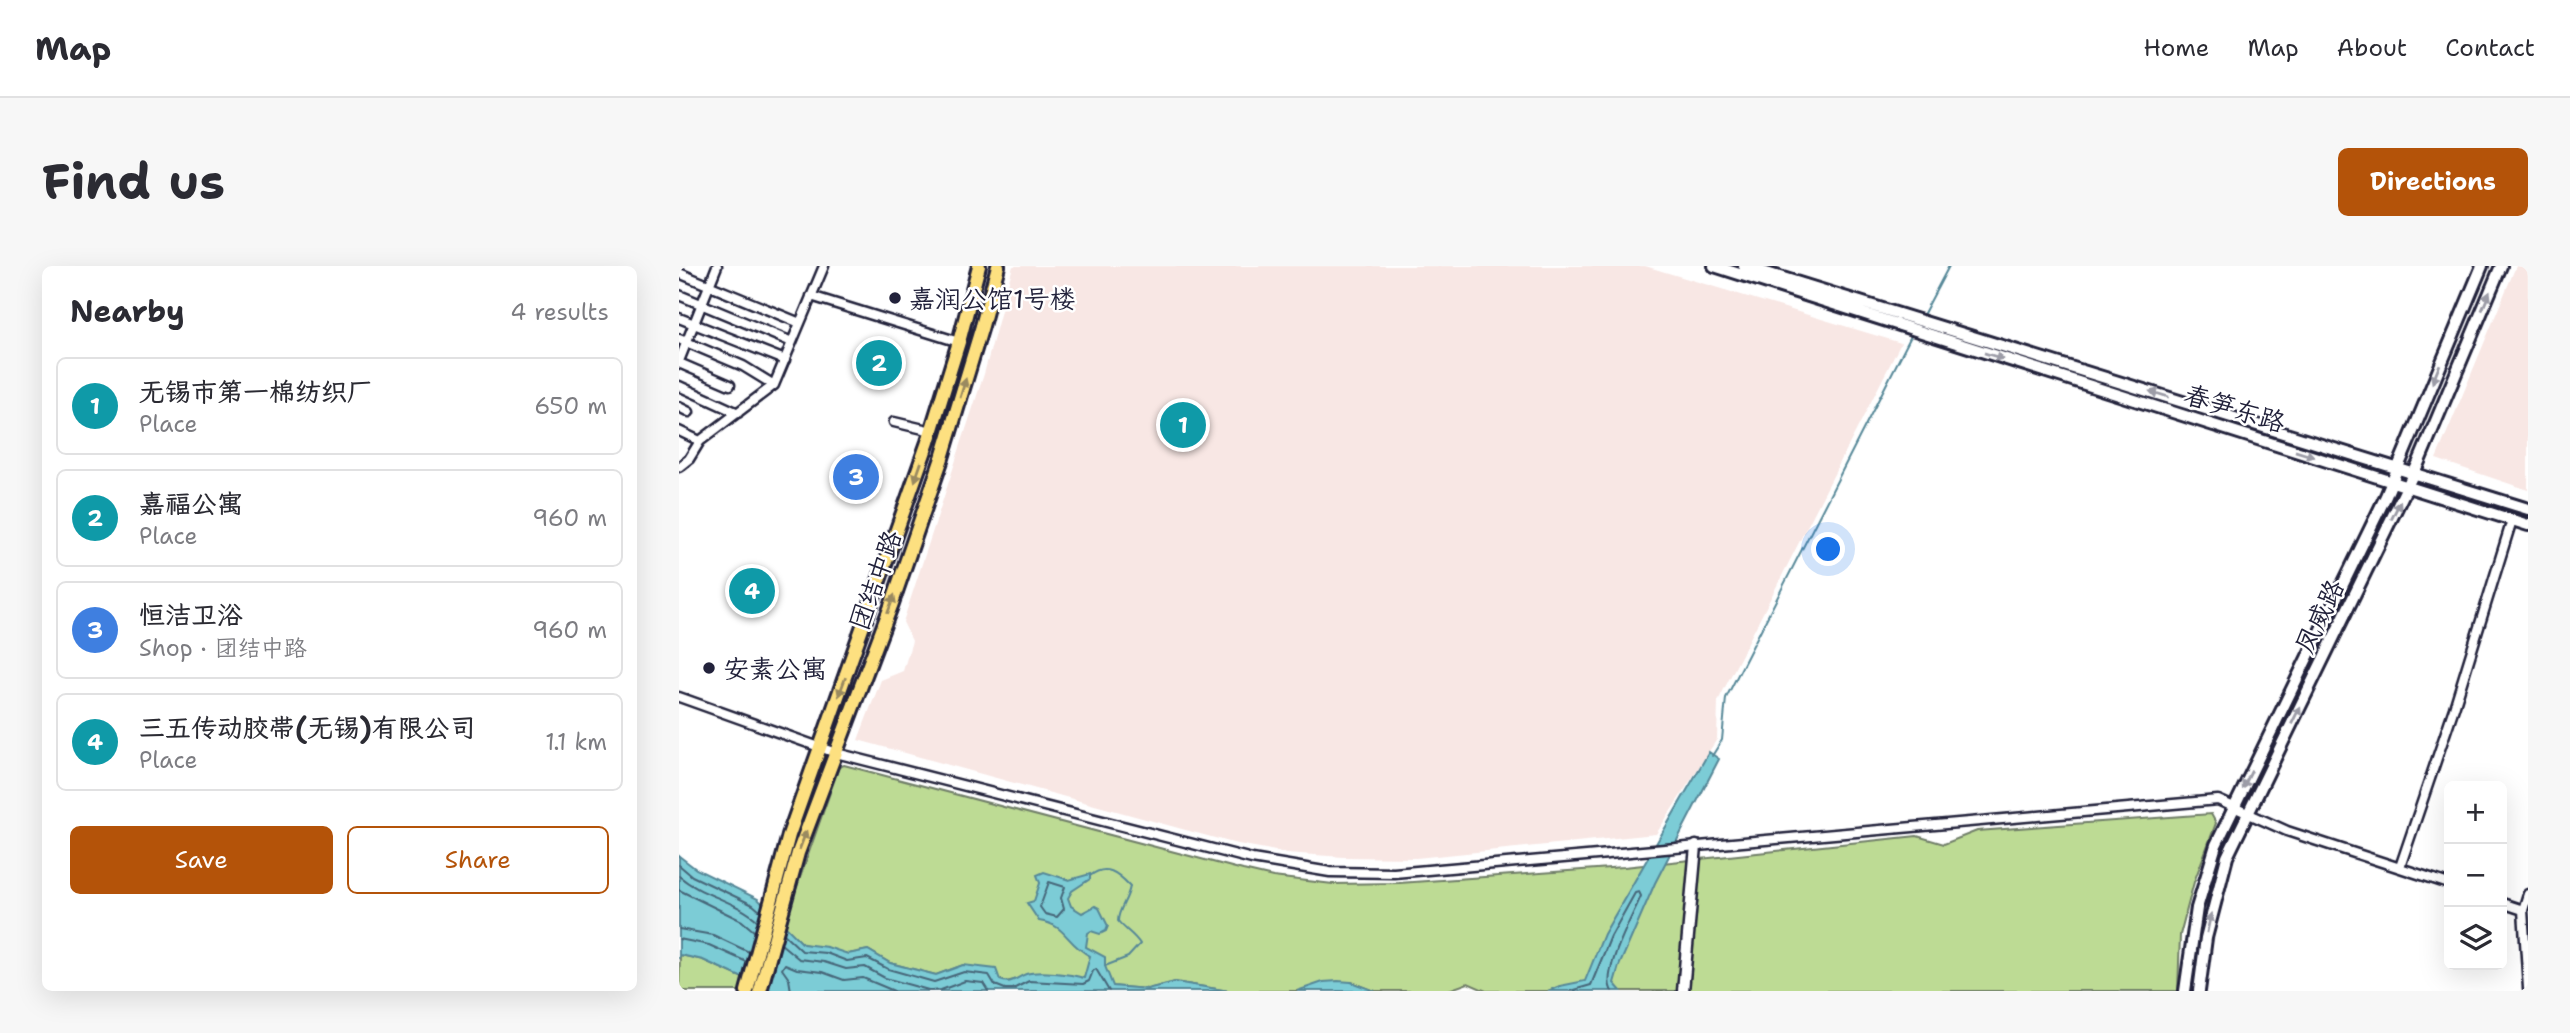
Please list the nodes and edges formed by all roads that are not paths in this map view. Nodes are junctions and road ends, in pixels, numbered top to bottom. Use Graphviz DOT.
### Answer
graph roads {
  1 [pos="824,266"];
  2 [pos="979,266"];
  3 [pos="998,266"];
  4 [pos="1714,266"];
  5 [pos="1744,266"];
  6 [pos="2482,266"];
  7 [pos="2501,266"];
  8 [pos="715,267"];
  9 [pos="679,273"];
  10 [pos="709,285"];
  11 [pos="679,295"];
  12 [pos="811,296"];
  13 [pos="702,304"];
  14 [pos="679,318"];
  15 [pos="1909,322"];
  16 [pos="800,323"];
  17 [pos="694,325"];
  18 [pos="683,341"];
  19 [pos="792,342"];
  20 [pos="959,342"];
  21 [pos="785,360"];
  22 [pos="679,362"];
  23 [pos="730,385"];
  24 [pos="774,385"];
  25 [pos="679,386"];
  26 [pos="679,407"];
  27 [pos="689,412"];
  28 [pos="738,413"];
  29 [pos="894,422"];
  30 [pos="679,431"];
  31 [pos="932,431"];
  32 [pos="700,441"];
  33 [pos="679,467"];
  34 [pos="2399,468"];
  35 [pos="2414,473"];
  36 [pos="2393,482"];
  37 [pos="2407,486"];
  38 [pos="2528,509"];
  39 [pos="2512,520"];
  40 [pos="2528,525"];
  41 [pos="679,697"];
  42 [pos="821,748"];
  43 [pos="836,753"];
  44 [pos="2233,808"];
  45 [pos="2248,815"];
  46 [pos="1696,846"];
  47 [pos="2400,867"];
  48 [pos="2444,882"];
  49 [pos="2528,894"];
  50 [pos="778,903"];
  51 [pos="2507,905"];
  52 [pos="2523,910"];
  53 [pos="2528,988"];
  54 [pos="747,991"];
  55 [pos="760,991"];
  56 [pos="1683,991"];
  57 [pos="2185,991"];
  58 [pos="2199,991"];
  1 -- 12 [label="street"];
  2 -- 20 [label="main road, 团结中路"];
  43 -- 3 [label="main road, 团结中路, one-way"];
  4 -- 15 [label="main road"];
  5 -- 15 [label="main road"];
  6 -- 34 [label="main road, 凤威路, one-way"];
  35 -- 7 [label="main road, 凤威路, one-way"];
  8 -- 10 [label="street"];
  9 -- 10 [label="street"];
  10 -- 13 [label="street"];
  10 -- 16 [label="street"];
  11 -- 13 [label="street"];
  12 -- 16 [label="street"];
  12 -- 20 [label="street"];
  13 -- 17 [label="street"];
  13 -- 19 [label="street"];
  14 -- 17 [label="street"];
  34 -- 15 [label="main road, 春笋东路, one-way"];
  15 -- 36 [label="main road, 春笋东路, one-way"];
  16 -- 19 [label="street"];
  17 -- 18 [label="street"];
  17 -- 21 [label="street"];
  18 -- 22 [label="street"];
  18 -- 24 [label="street"];
  19 -- 21 [label="street"];
  20 -- 31 [label="main road, 团结中路"];
  21 -- 24 [label="street"];
  22 -- 23 [label="street"];
  24 -- 28 [label="street"];
  25 -- 28 [label="street"];
  26 -- 27 [label="street"];
  28 -- 32 [label="street"];
  29 -- 31 [label="street"];
  30 -- 32 [label="street"];
  31 -- 42 [label="main road, 团结中路, one-way"];
  32 -- 33 [label="street"];
  34 -- 35 [label="main road, 春笋东路"];
  34 -- 36 [label="main road, 凤威路"];
  35 -- 37 [label="main road, 凤威路"];
  35 -- 38 [label="main road, 春笋东路"];
  36 -- 37 [label="main road, 春笋东路"];
  36 -- 44 [label="main road, 凤威路, one-way"];
  37 -- 39 [label="main road, 春笋东路"];
  45 -- 37 [label="main road, 凤威路, one-way"];
  39 -- 40 [label="main road, 春笋东路"];
  39 -- 47 [label="street"];
  41 -- 42 [label="street"];
  42 -- 43 [label="street"];
  42 -- 50 [label="main road, 团结中路"];
  43 -- 46 [label="street"];
  50 -- 43 [label="main road, 团结中路, one-way"];
  44 -- 45 [label="street"];
  44 -- 46 [label="street"];
  44 -- 57 [label="main road, 凤威路"];
  45 -- 47 [label="street"];
  58 -- 45 [label="main road, 凤威路, one-way"];
  46 -- 56 [label="street"];
  47 -- 48 [label="street"];
  49 -- 52 [label="street"];
  50 -- 54 [label="main road"];
  50 -- 55 [label="main road"];
  51 -- 52 [label="street"];
  52 -- 53 [label="street"];
}
